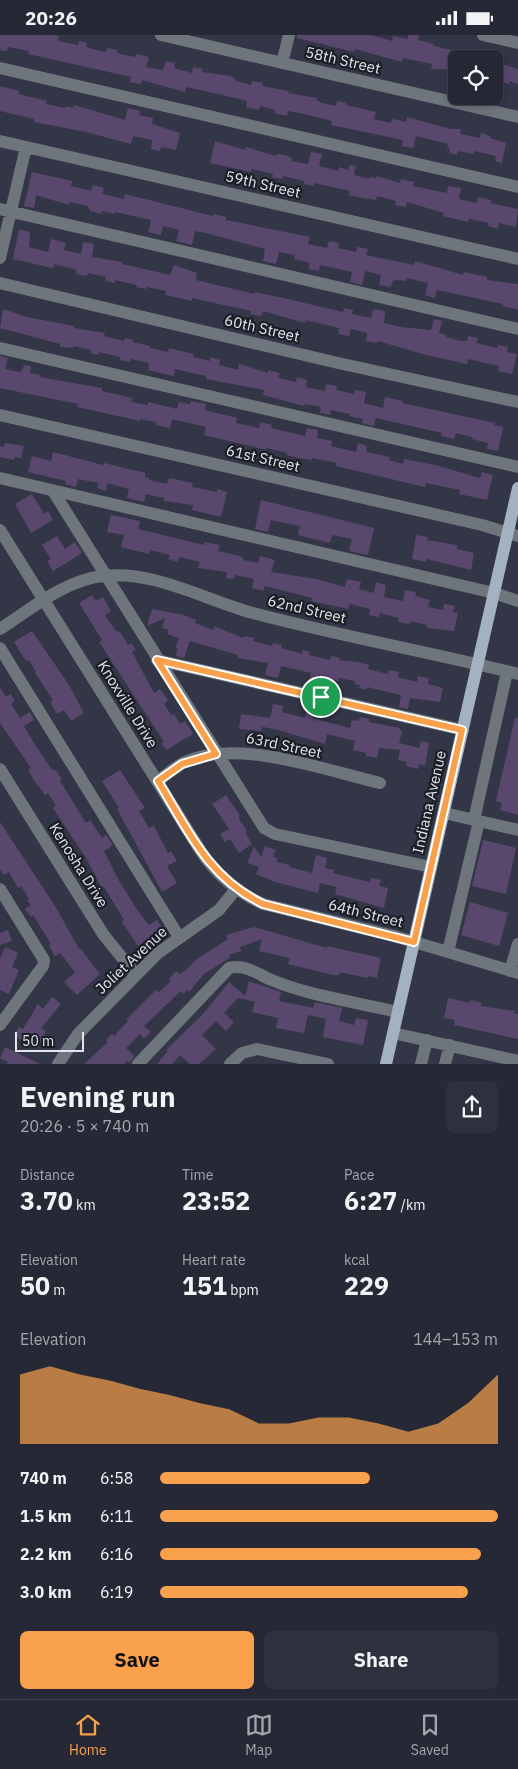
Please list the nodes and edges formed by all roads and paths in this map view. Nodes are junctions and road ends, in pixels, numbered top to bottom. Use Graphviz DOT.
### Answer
graph roads {
  1 [pos="161,35"];
  2 [pos="289,35"];
  3 [pos="483,35"];
  4 [pos="518,43"];
  5 [pos="282,63"];
  6 [pos="0,68"];
  7 [pos="518,117"];
  8 [pos="0,141"];
  9 [pos="26,147"];
  10 [pos="518,187"];
  11 [pos="5,211"];
  12 [pos="0,258"];
  13 [pos="518,259"];
  14 [pos="0,283"];
  15 [pos="518,329"];
  16 [pos="0,347"];
  17 [pos="518,402"];
  18 [pos="0,415"];
  19 [pos="518,467"];
  20 [pos="0,479"];
  21 [pos="518,489"];
  22 [pos="53,491"];
  23 [pos="0,530"];
  24 [pos="513,534"];
  25 [pos="104,575"];
  26 [pos="494,593"];
  27 [pos="44,600"];
  28 [pos="518,601"];
  29 [pos="0,629"];
  30 [pos="0,648"];
  31 [pos="157,660"];
  32 [pos="478,665"];
  33 [pos="512,673"];
  34 [pos="462,730"];
  35 [pos="216,754"];
  36 [pos="0,769"];
  37 [pos="158,781"];
  38 [pos="380,783"];
  39 [pos="444,813"];
  40 [pos="477,820"];
  41 [pos="518,830"];
  42 [pos="431,867"];
  43 [pos="0,889"];
  44 [pos="236,889"];
  45 [pos="179,937"];
  46 [pos="414,942"];
  47 [pos="518,944"];
  48 [pos="448,952"];
  49 [pos="514,972"];
  50 [pos="136,975"];
  51 [pos="398,1012"];
  52 [pos="0,1025"];
  53 [pos="393,1033"];
  54 [pos="427,1040"];
  55 [pos="450,1045"];
  56 [pos="518,1061"];
  57 [pos="58,1064"];
  58 [pos="138,1064"];
  59 [pos="230,1064"];
  60 [pos="328,1064"];
  61 [pos="386,1064"];
  62 [pos="421,1064"];
  63 [pos="445,1064"];
  1 -- 5 [label="street, 58th Street"];
  2 -- 5 [label="street"];
  3 -- 4 [label="street"];
  5 -- 7 [label="street, 58th Street"];
  6 -- 10 [label="street"];
  8 -- 9 [label="street, 59th Street"];
  9 -- 11 [label="street"];
  9 -- 13 [label="street, 59th Street"];
  11 -- 12 [label="street"];
  11 -- 15 [label="street"];
  14 -- 17 [label="street, 60th Street"];
  16 -- 19 [label="street"];
  18 -- 24 [label="street, 61st Street"];
  20 -- 22 [label="street"];
  21 -- 24 [label="main road, Indiana Avenue"];
  22 -- 25 [label="street"];
  22 -- 26 [label="street"];
  23 -- 27 [label="street, Knoxville Drive"];
  24 -- 26 [label="main road, Indiana Avenue"];
  25 -- 27 [label="street, 62nd Street"];
  25 -- 31 [label="street"];
  25 -- 32 [label="street, 62nd Street"];
  26 -- 28 [label="street"];
  26 -- 32 [label="main road, Indiana Avenue"];
  27 -- 29 [label="street, 62nd Street"];
  27 -- 37 [label="street, Knoxville Drive"];
  30 -- 45 [label="street"];
  31 -- 34 [label="street"];
  31 -- 35 [label="street"];
  32 -- 33 [label="street, 62nd Street"];
  32 -- 34 [label="main road, Indiana Avenue"];
  33 -- 40 [label="street"];
  34 -- 39 [label="main road, Indiana Avenue"];
  35 -- 37 [label="street, 63rd Street"];
  35 -- 38 [label="street, 63rd Street"];
  35 -- 42 [label="street"];
  36 -- 50 [label="street, Kenosha Drive"];
  37 -- 44 [label="street, Knoxville Drive"];
  39 -- 40 [label="street"];
  39 -- 42 [label="main road, Indiana Avenue"];
  40 -- 41 [label="street"];
  40 -- 48 [label="street"];
  42 -- 46 [label="main road, Indiana Avenue"];
  43 -- 52 [label="street"];
  44 -- 45 [label="street, Joliet Avenue"];
  44 -- 46 [label="street, 64th Street"];
  45 -- 50 [label="street, Joliet Avenue"];
  46 -- 48 [label="street, 64th Street"];
  46 -- 51 [label="main road, Indiana Avenue"];
  47 -- 49 [label="street"];
  48 -- 49 [label="street, 64th Street"];
  50 -- 57 [label="street, Joliet Avenue"];
  51 -- 53 [label="main road, Indiana Avenue"];
  51 -- 58 [label="street"];
  53 -- 54 [label="street"];
  53 -- 61 [label="main road, Indiana Avenue"];
  54 -- 55 [label="street"];
  54 -- 62 [label="street"];
  55 -- 56 [label="street"];
  55 -- 63 [label="street"];
  59 -- 60 [label="street"];
}
